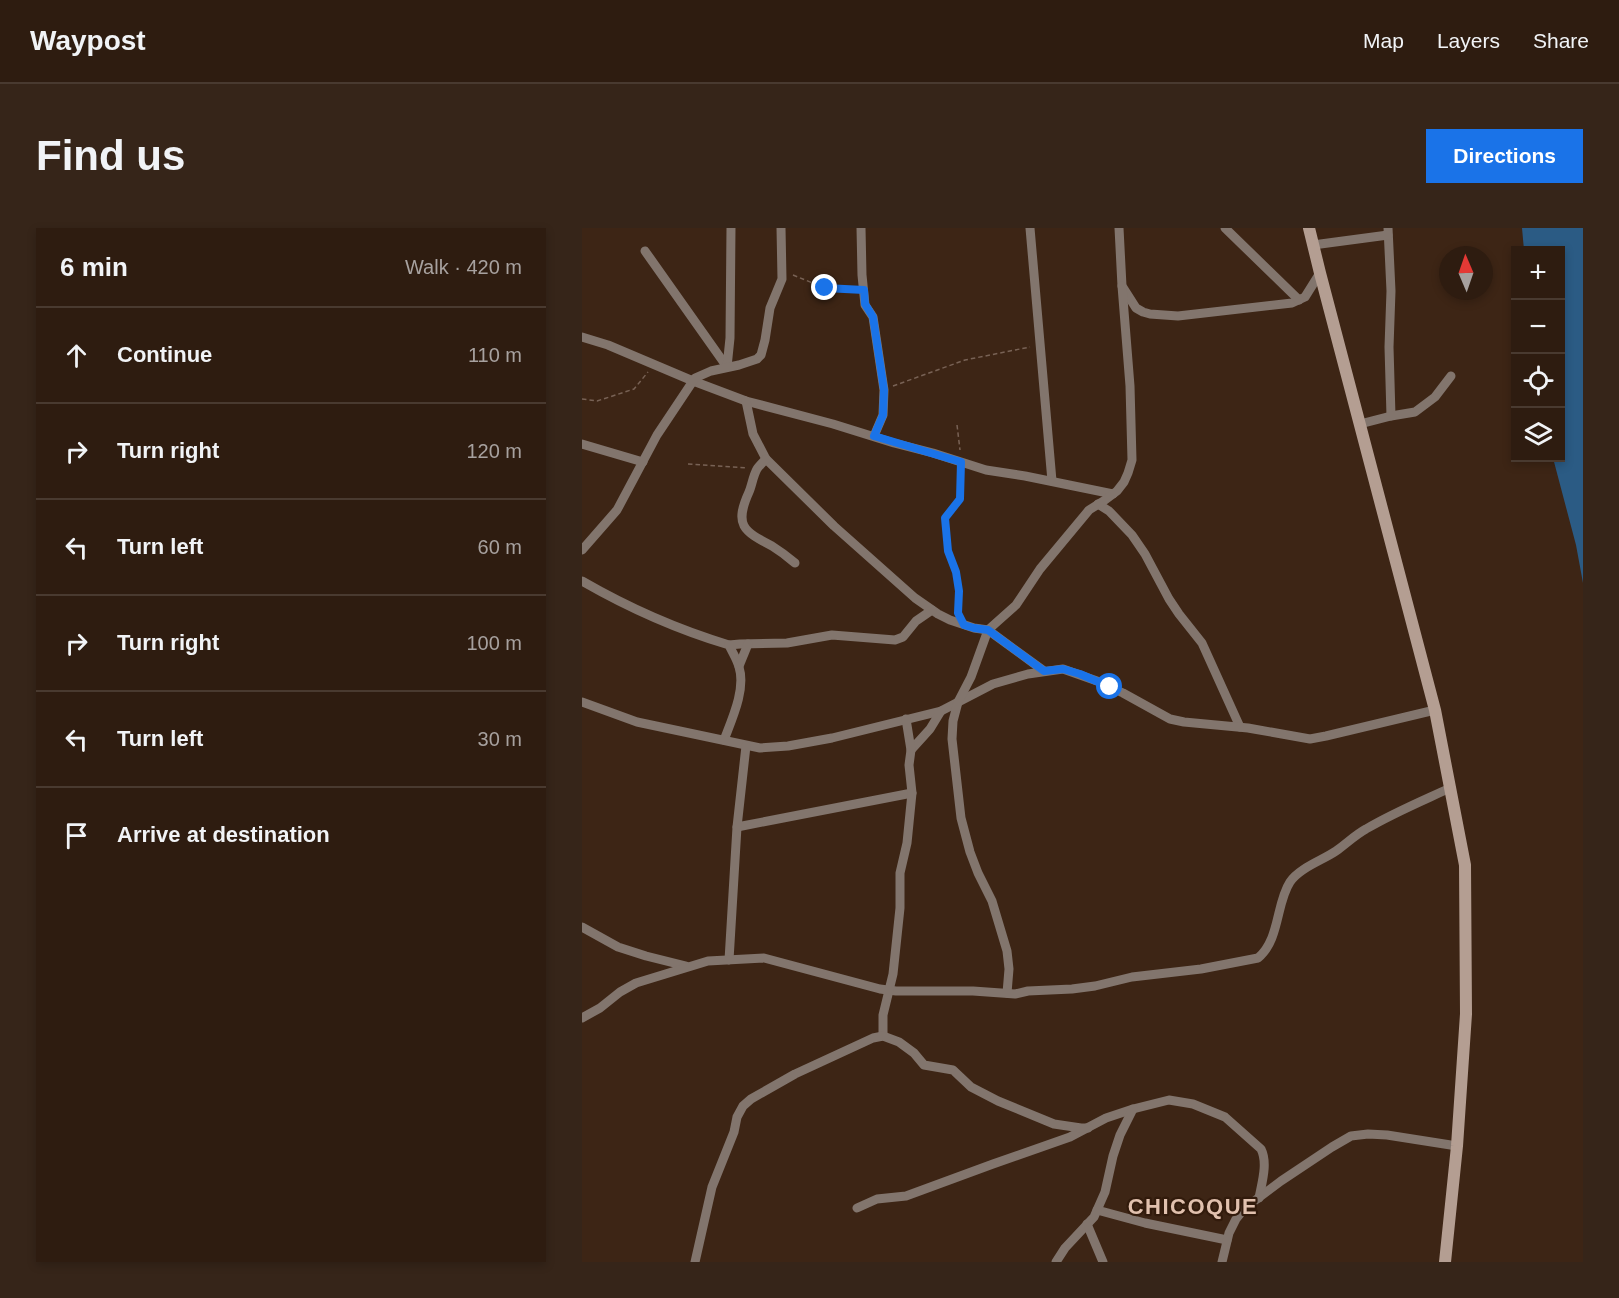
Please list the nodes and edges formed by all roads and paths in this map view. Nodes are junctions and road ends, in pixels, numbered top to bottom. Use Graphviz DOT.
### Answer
graph roads {
  1 [pos="731,228"];
  2 [pos="781,228"];
  3 [pos="861,228"];
  4 [pos="1030,228"];
  5 [pos="1119,228"];
  6 [pos="1225,228"];
  7 [pos="1309,228"];
  8 [pos="1388,232"];
  9 [pos="1313,245"];
  10 [pos="645,251"];
  11 [pos="783,271"];
  12 [pos="1320,273"];
  13 [pos="1122,286"];
  14 [pos="864,290"];
  15 [pos="1299,300"];
  16 [pos="582,337"];
  17 [pos="1039,346"];
  18 [pos="655,365"];
  19 [pos="727,367"];
  20 [pos="1451,375"];
  21 [pos="693,381"];
  22 [pos="884,390"];
  23 [pos="582,399"];
  24 [pos="746,401"];
  25 [pos="1391,416"];
  26 [pos="957,424"];
  27 [pos="1360,424"];
  28 [pos="874,436"];
  29 [pos="582,444"];
  30 [pos="766,459"];
  31 [pos="643,462"];
  32 [pos="961,462"];
  33 [pos="688,464"];
  34 [pos="757,468"];
  35 [pos="1052,481"];
  36 [pos="1113,494"];
  37 [pos="1098,504"];
  38 [pos="582,550"];
  39 [pos="795,563"];
  40 [pos="582,581"];
  41 [pos="932,610"];
  42 [pos="964,625"];
  43 [pos="988,630"];
  44 [pos="748,644"];
  45 [pos="729,645"];
  46 [pos="739,666"];
  47 [pos="1044,671"];
  48 [pos="582,702"];
  49 [pos="958,702"];
  50 [pos="1435,710"];
  51 [pos="941,711"];
  52 [pos="906,719"];
  53 [pos="1240,727"];
  54 [pos="724,740"];
  55 [pos="746,746"];
  56 [pos="911,750"];
  57 [pos="1450,788"];
  58 [pos="912,793"];
  59 [pos="737,827"];
  60 [pos="582,927"];
  61 [pos="729,960"];
  62 [pos="688,967"];
  63 [pos="888,990"];
  64 [pos="1007,993"];
  65 [pos="582,1018"];
  66 [pos="883,1036"];
  67 [pos="1133,1109"];
  68 [pos="1088,1128"];
  69 [pos="1457,1146"];
  70 [pos="1259,1198"];
  71 [pos="857,1208"];
  72 [pos="1097,1210"];
  73 [pos="1087,1224"];
  74 [pos="1227,1240"];
  75 [pos="695,1262"];
  76 [pos="1056,1262"];
  77 [pos="1103,1262"];
  78 [pos="1222,1262"];
  79 [pos="1445,1262"];
  1 -- 19 [label="street"];
  2 -- 11 [label="street"];
  3 -- 14 [label="street"];
  4 -- 17 [label="street"];
  5 -- 13 [label="street"];
  6 -- 15 [label="street"];
  7 -- 9 [label="street"];
  8 -- 9 [label="street"];
  8 -- 25 [label="street"];
  9 -- 12 [label="street"];
  10 -- 19 [label="street"];
  11 -- 14 [label="path"];
  11 -- 19 [label="street"];
  12 -- 15 [label="street"];
  12 -- 27 [label="street"];
  13 -- 15 [label="street"];
  13 -- 36 [label="street"];
  14 -- 22 [label="street"];
  16 -- 18 [label="street"];
  17 -- 22 [label="path"];
  17 -- 35 [label="street"];
  18 -- 21 [label="street"];
  18 -- 23 [label="path"];
  19 -- 21 [label="street"];
  20 -- 25 [label="street"];
  21 -- 24 [label="street"];
  21 -- 31 [label="street"];
  22 -- 28 [label="street"];
  24 -- 28 [label="street"];
  24 -- 30 [label="street"];
  25 -- 27 [label="street"];
  26 -- 32 [label="path"];
  27 -- 50 [label="street"];
  28 -- 32 [label="street"];
  29 -- 31 [label="street"];
  30 -- 34 [label="street"];
  30 -- 41 [label="street"];
  31 -- 38 [label="street"];
  32 -- 35 [label="street"];
  32 -- 42 [label="path"];
  33 -- 34 [label="path"];
  34 -- 39 [label="street"];
  35 -- 36 [label="street"];
  36 -- 37 [label="street"];
  37 -- 43 [label="street"];
  37 -- 53 [label="street"];
  40 -- 45 [label="street"];
  41 -- 42 [label="street"];
  41 -- 44 [label="street"];
  42 -- 43 [label="street"];
  43 -- 47 [label="street"];
  43 -- 49 [label="street"];
  44 -- 45 [label="street"];
  44 -- 46 [label="street"];
  45 -- 46 [label="street"];
  46 -- 54 [label="street"];
  47 -- 49 [label="street"];
  47 -- 53 [label="street"];
  48 -- 54 [label="street"];
  49 -- 51 [label="street"];
  49 -- 64 [label="street"];
  50 -- 53 [label="street"];
  50 -- 57 [label="street"];
  51 -- 52 [label="street"];
  51 -- 56 [label="street"];
  52 -- 55 [label="street"];
  52 -- 56 [label="street"];
  54 -- 55 [label="street"];
  55 -- 59 [label="street"];
  56 -- 58 [label="street"];
  57 -- 64 [label="street"];
  57 -- 69 [label="street"];
  58 -- 59 [label="street"];
  58 -- 63 [label="street"];
  59 -- 61 [label="street"];
  60 -- 62 [label="street"];
  61 -- 62 [label="street"];
  61 -- 63 [label="street"];
  62 -- 65 [label="street"];
  63 -- 64 [label="street"];
  63 -- 66 [label="street"];
  66 -- 68 [label="street"];
  66 -- 75 [label="street"];
  67 -- 68 [label="street"];
  67 -- 70 [label="street"];
  67 -- 72 [label="street"];
  68 -- 71 [label="street"];
  69 -- 70 [label="street"];
  69 -- 79 [label="street"];
  70 -- 74 [label="street"];
  72 -- 73 [label="street"];
  72 -- 74 [label="street"];
  73 -- 76 [label="street"];
  73 -- 77 [label="street"];
  74 -- 78 [label="street"];
}
